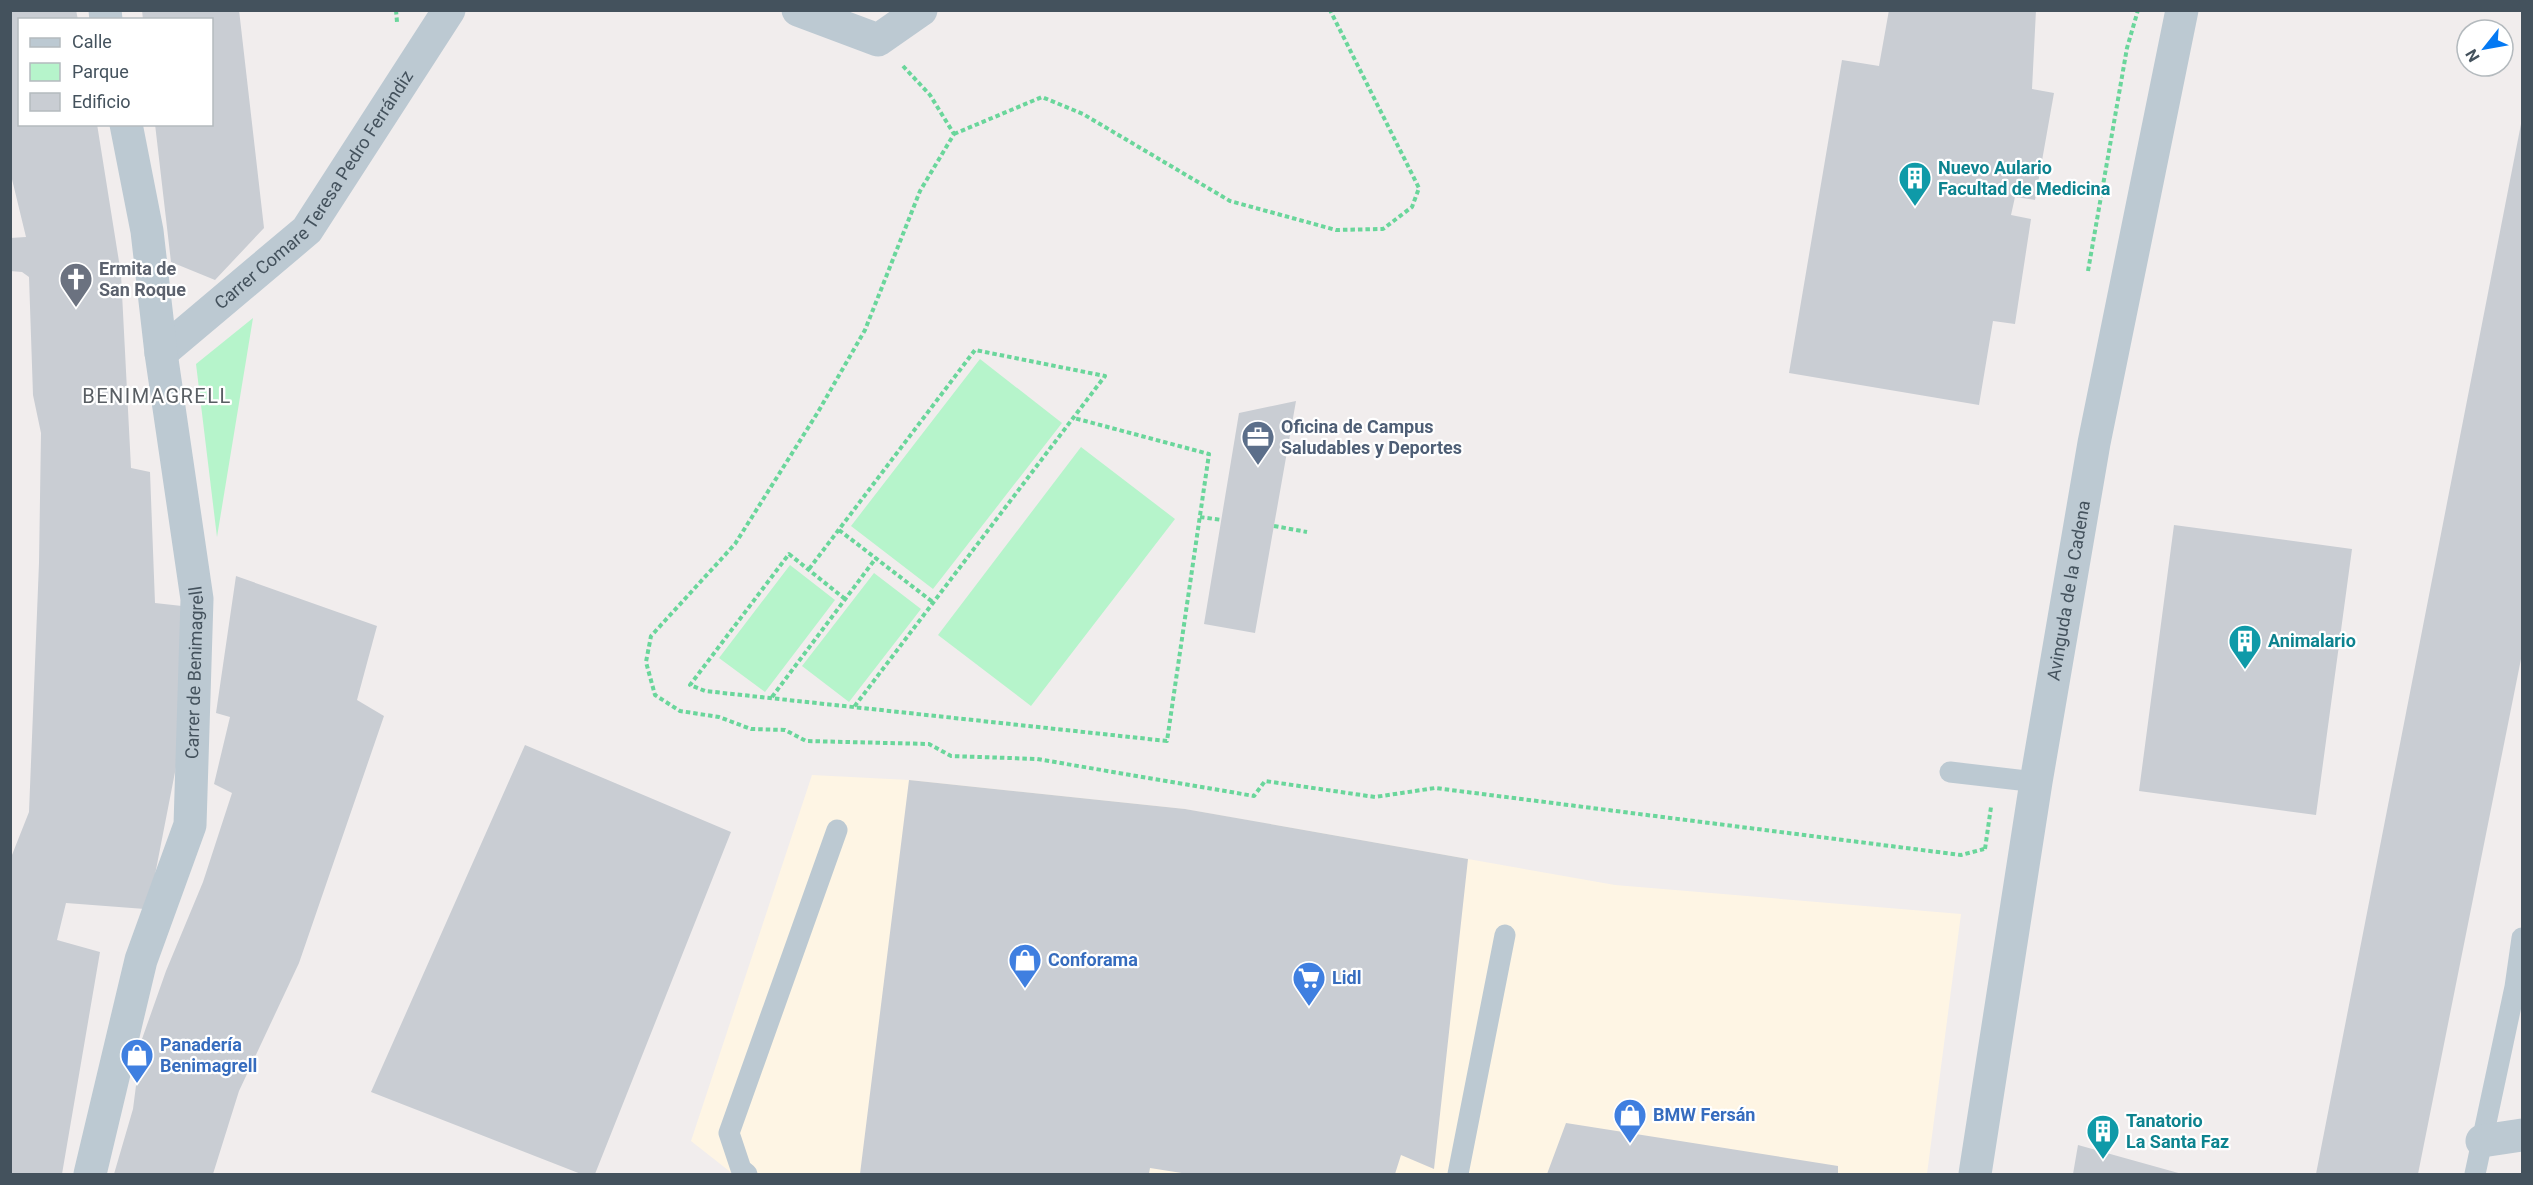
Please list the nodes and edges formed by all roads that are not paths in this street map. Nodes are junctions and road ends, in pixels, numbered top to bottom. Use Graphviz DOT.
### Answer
graph roads {
  1 [pos="422,10"];
  2 [pos="449,10"];
  3 [pos="798,10"];
  4 [pos="921,10"];
  5 [pos="2182,10"];
  6 [pos="425,49"];
  7 [pos="126,126"];
  8 [pos="161,353"];
  9 [pos="1950,772"];
  10 [pos="2036,782"];
  11 [pos="837,830"];
  12 [pos="1505,935"];
  13 [pos="2523,938"];
  14 [pos="2523,1135"];
  15 [pos="2482,1142"];
  16 [pos="90,1174"];
  17 [pos="747,1174"];
  18 [pos="1458,1174"];
  19 [pos="1975,1174"];
  20 [pos="2475,1174"];
  1 -- 6 [label="street"];
  2 -- 6 [label="street, Carrer Comare Teresa Pedro Ferrándiz"];
  3 -- 4 [label="street"];
  5 -- 10 [label="street, Avinguda de la Cadena"];
  6 -- 8 [label="street, Carrer Comare Teresa Pedro Ferrándiz"];
  7 -- 8 [label="street, Carrer de Benimagrell"];
  8 -- 16 [label="street, Carrer de Benimagrell"];
  9 -- 10 [label="lane"];
  10 -- 19 [label="street, Avinguda de la Cadena"];
  11 -- 17 [label="lane"];
  12 -- 18 [label="lane"];
  13 -- 15 [label="lane"];
  14 -- 15 [label="street"];
  15 -- 20 [label="lane"];
}
